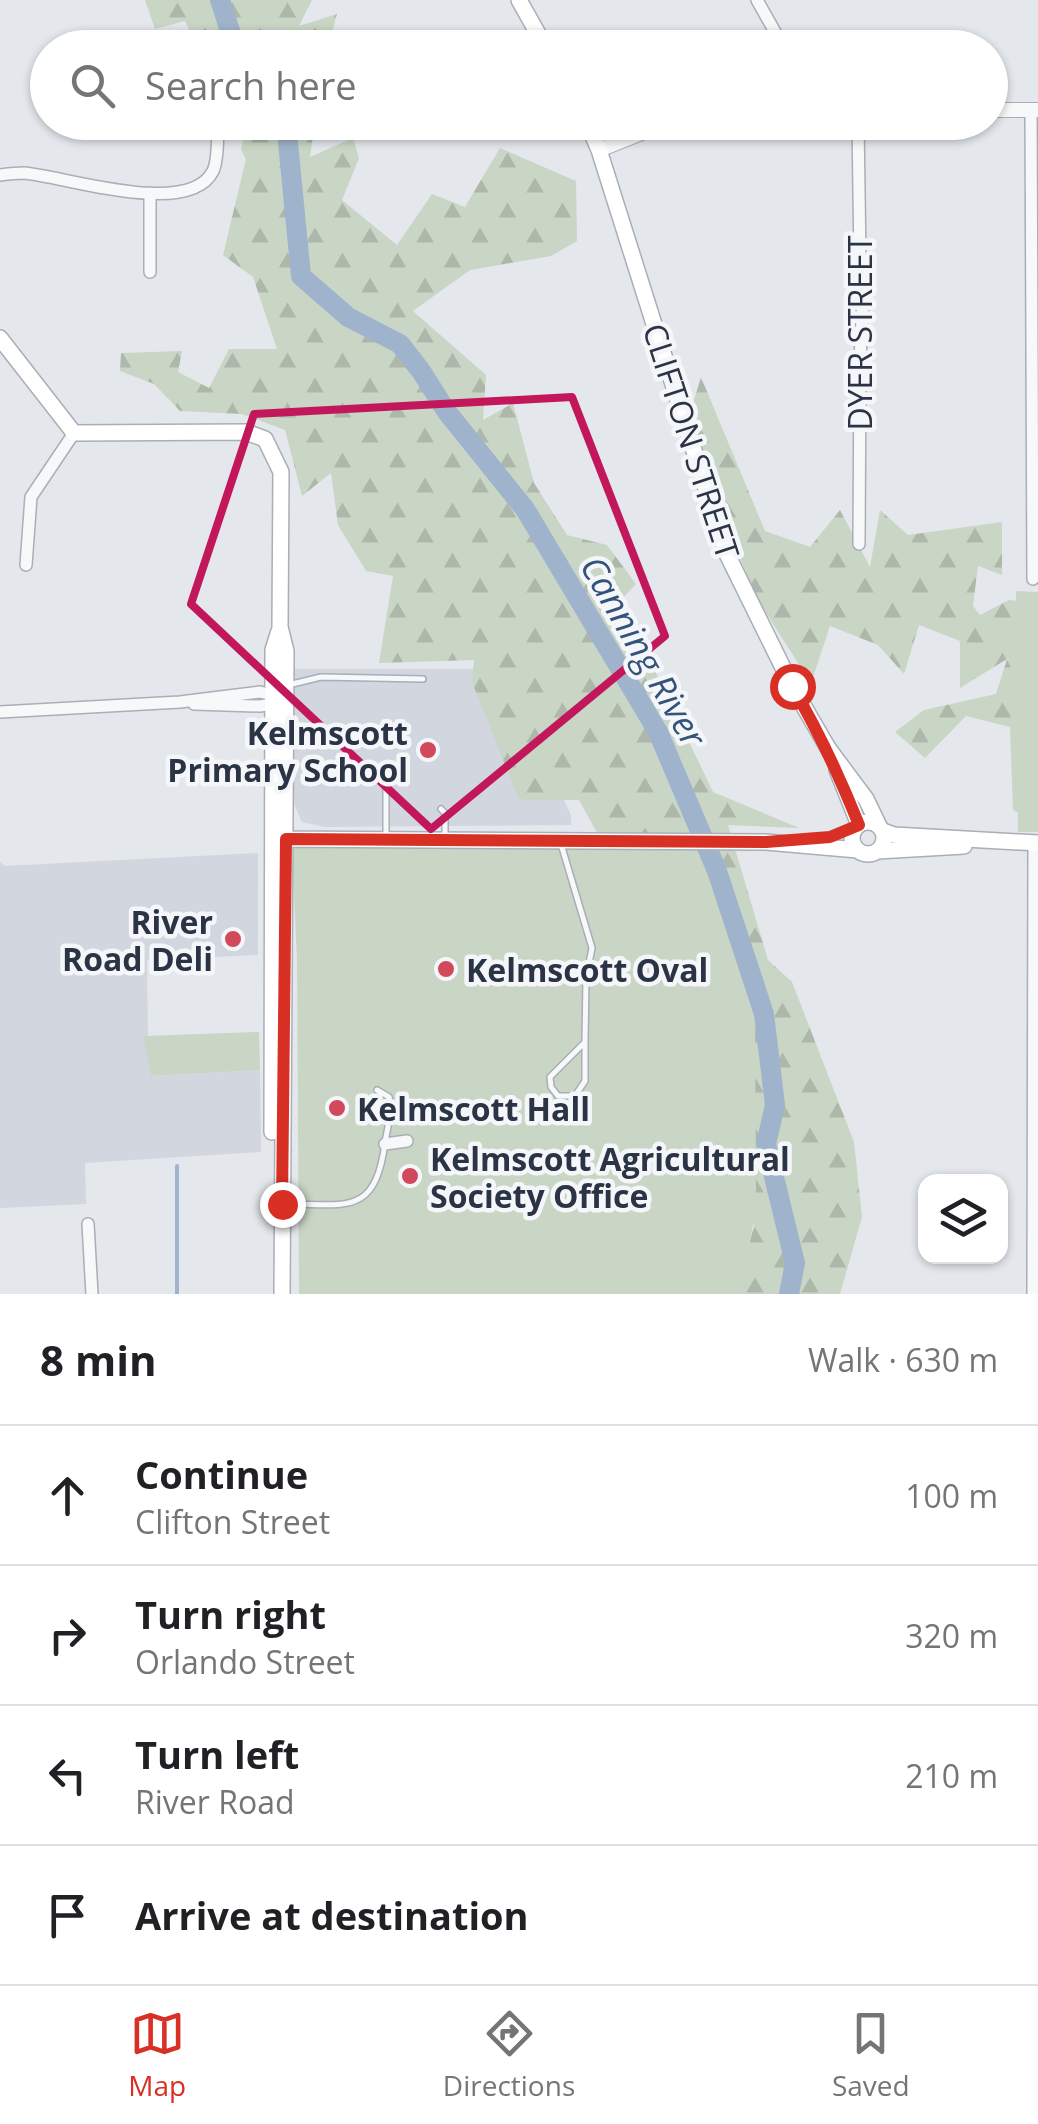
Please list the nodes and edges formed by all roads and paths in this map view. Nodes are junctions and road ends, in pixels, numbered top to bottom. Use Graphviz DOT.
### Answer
graph roads {
  1 [pos="518,0"];
  2 [pos="757,0"];
  3 [pos="536,30"];
  4 [pos="774,30"];
  5 [pos="1008,110"];
  6 [pos="1035,110"];
  7 [pos="217,140"];
  8 [pos="594,140"];
  9 [pos="623,140"];
  10 [pos="858,140"];
  11 [pos="598,150"];
  12 [pos="0,175"];
  13 [pos="150,193"];
  14 [pos="150,272"];
  15 [pos="0,338"];
  16 [pos="74,433"];
  17 [pos="859,544"];
  18 [pos="26,565"];
  19 [pos="1032,579"];
  20 [pos="423,679"];
  21 [pos="279,696"];
  22 [pos="0,712"];
  23 [pos="828,748"];
  24 [pos="386,764"];
  25 [pos="441,809"];
  26 [pos="857,827"];
  27 [pos="881,829"];
  28 [pos="279,839"];
  29 [pos="386,840"];
  30 [pos="446,840"];
  31 [pos="560,842"];
  32 [pos="759,842"];
  33 [pos="988,842"];
  34 [pos="1036,842"];
  35 [pos="858,850"];
  36 [pos="877,851"];
  37 [pos="585,1042"];
  38 [pos="1035,1063"];
  39 [pos="377,1090"];
  40 [pos="407,1141"];
  41 [pos="385,1144"];
  42 [pos="282,1204"];
  43 [pos="88,1224"];
  44 [pos="92,1294"];
  45 [pos="273,1294"];
  46 [pos="282,1294"];
  47 [pos="1033,1294"];
  1 -- 3 [label="main road"];
  2 -- 4 [label="street"];
  5 -- 6 [label="street"];
  6 -- 19 [label="street"];
  7 -- 13 [label="street"];
  8 -- 11 [label="main road, CLIFTON STREET"];
  9 -- 11 [label="street"];
  10 -- 17 [label="street, DYER STREET"];
  11 -- 23 [label="main road, CLIFTON STREET"];
  12 -- 13 [label="street"];
  13 -- 14 [label="street"];
  15 -- 16 [label="main road"];
  16 -- 18 [label="street"];
  16 -- 21 [label="main road"];
  20 -- 21 [label="lane"];
  21 -- 22 [label="street"];
  21 -- 28 [label="main road"];
  23 -- 26 [label="main road, CLIFTON STREET"];
  23 -- 27 [label="main road, CLIFTON STREET"];
  24 -- 29 [label="lane"];
  25 -- 30 [label="lane"];
  26 -- 27 [label="main road"];
  26 -- 32 [label="main road"];
  26 -- 35 [label="main road"];
  27 -- 33 [label="main road"];
  27 -- 36 [label="main road"];
  28 -- 29 [label="main road"];
  28 -- 42 [label="main road"];
  28 -- 45 [label="main road"];
  29 -- 30 [label="main road"];
  30 -- 31 [label="main road"];
  31 -- 32 [label="main road"];
  31 -- 37 [label="lane"];
  32 -- 35 [label="main road"];
  33 -- 34 [label="main road"];
  33 -- 36 [label="main road"];
  34 -- 38 [label="street"];
  35 -- 36 [label="main road"];
  37 -- 37 [label="lane"];
  38 -- 47 [label="street"];
  39 -- 41 [label="lane"];
  40 -- 41 [label="street"];
  41 -- 42 [label="lane"];
  42 -- 46 [label="main road"];
  43 -- 44 [label="street"];
}
